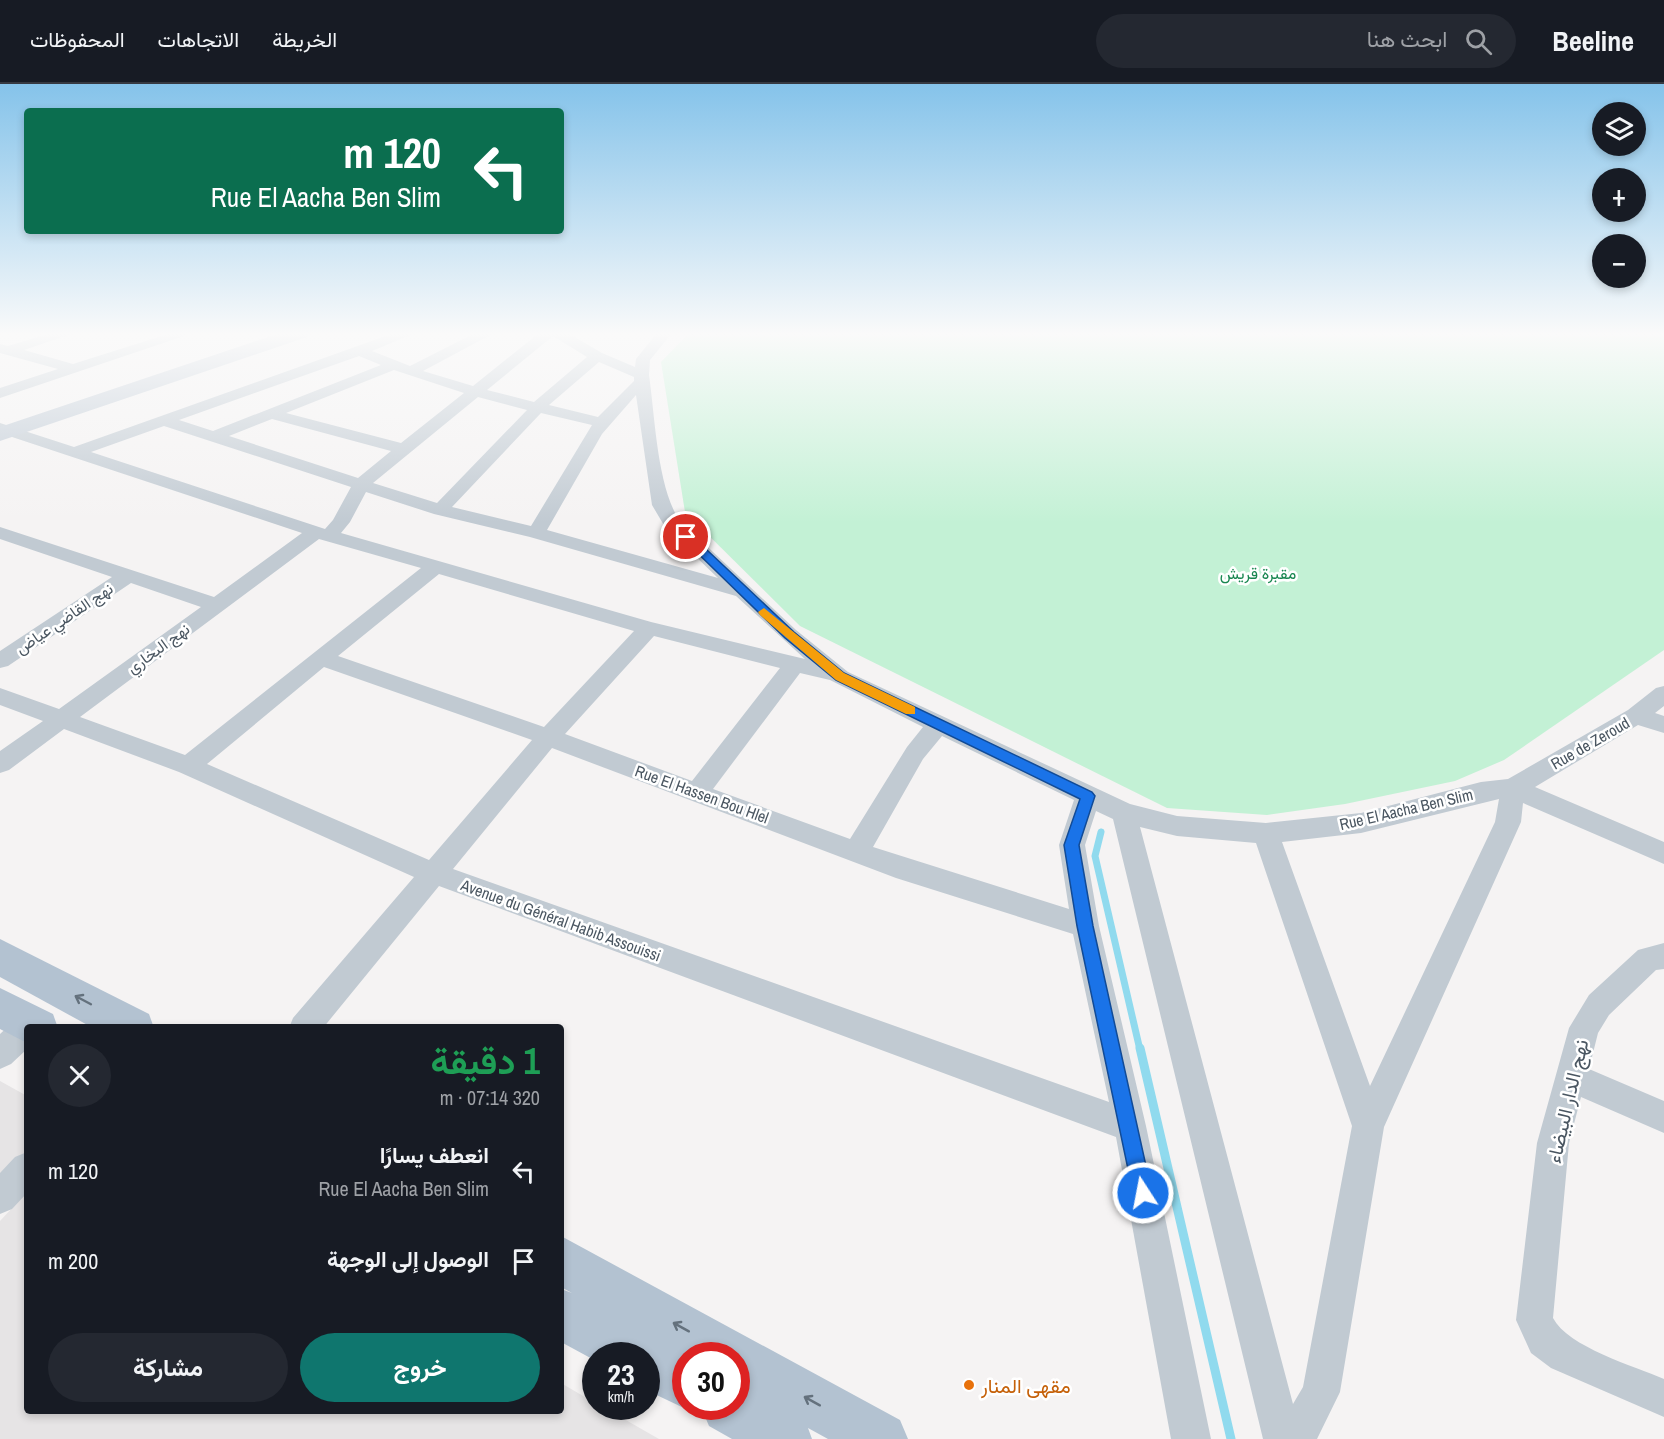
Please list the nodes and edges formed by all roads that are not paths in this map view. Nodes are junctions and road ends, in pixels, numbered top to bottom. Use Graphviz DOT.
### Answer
graph roads {
  1 [pos="103,396"];
  2 [pos="234,396"];
  3 [pos="315,396"];
  4 [pos="470,396"];
  5 [pos="497,396"];
  6 [pos="550,396"];
  7 [pos="626,396"];
  8 [pos="644,396"];
  9 [pos="538,407"];
  10 [pos="270,414"];
  11 [pos="165,421"];
  12 [pos="602,423"];
  13 [pos="3,431"];
  14 [pos="215,436"];
  15 [pos="403,449"];
  16 [pos="76,452"];
  17 [pos="361,484"];
  18 [pos="440,510"];
  19 [pos="0,533"];
  20 [pos="536,533"];
  21 [pos="322,534"];
  22 [pos="437,565"];
  23 [pos="129,575"];
  24 [pos="741,591"];
  25 [pos="217,605"];
  26 [pos="649,628"];
  27 [pos="4,654"];
  28 [pos="320,658"];
  29 [pos="795,664"];
  30 [pos="840,676"];
  31 [pos="1664,694"];
  32 [pos="0,696"];
  33 [pos="1636,716"];
  34 [pos="58,719"];
  35 [pos="939,724"];
  36 [pos="1664,725"];
  37 [pos="548,737"];
  38 [pos="0,764"];
  39 [pos="188,766"];
  40 [pos="1513,788"];
  41 [pos="697,792"];
  42 [pos="1088,796"];
  43 [pos="1124,813"];
  44 [pos="1266,833"];
  45 [pos="856,852"];
  46 [pos="1664,854"];
  47 [pos="433,873"];
  48 [pos="1085,926"];
  49 [pos="1664,956"];
  50 [pos="0,957"];
  51 [pos="24,1024"];
  52 [pos="126,1024"];
  53 [pos="307,1024"];
  54 [pos="0,1054"];
  55 [pos="1572,1077"];
  56 [pos="1664,1117"];
  57 [pos="1130,1126"];
  58 [pos="1368,1126"];
  59 [pos="24,1172"];
  60 [pos="0,1197"];
  61 [pos="564,1262"];
  62 [pos="564,1316"];
  63 [pos="612,1342"];
  64 [pos="707,1342"];
  65 [pos="750,1367"];
  66 [pos="1664,1398"];
  67 [pos="750,1419"];
  68 [pos="869,1436"];
  69 [pos="785,1439"];
  70 [pos="1191,1439"];
  71 [pos="1283,1439"];
  72 [pos="1296,1439"];
  1 -- 13 [label="main road"];
  2 -- 11 [label="street"];
  3 -- 10 [label="street"];
  4 -- 15 [label="street"];
  5 -- 9 [label="street"];
  6 -- 9 [label="street"];
  7 -- 12 [label="street"];
  8 -- 24 [label="street, Rue El Aacha Ben Slim"];
  9 -- 12 [label="street"];
  9 -- 18 [label="street"];
  10 -- 14 [label="street"];
  10 -- 15 [label="street"];
  11 -- 14 [label="street"];
  11 -- 16 [label="street"];
  12 -- 20 [label="street"];
  13 -- 16 [label="street"];
  14 -- 17 [label="street"];
  15 -- 17 [label="street"];
  16 -- 21 [label="street"];
  17 -- 18 [label="street"];
  17 -- 21 [label="street, نهج البخاري"];
  18 -- 20 [label="street"];
  19 -- 23 [label="street"];
  20 -- 24 [label="street"];
  21 -- 22 [label="street"];
  21 -- 25 [label="street, نهج البخاري"];
  22 -- 26 [label="street"];
  22 -- 28 [label="street"];
  23 -- 25 [label="street"];
  23 -- 27 [label="street, نهج القاضي عياض"];
  24 -- 30 [label="street, Rue El Aacha Ben Slim"];
  25 -- 34 [label="street, نهج البخاري"];
  26 -- 29 [label="street"];
  26 -- 37 [label="street"];
  28 -- 37 [label="street, Rue El Hassen Bou Hlel"];
  28 -- 39 [label="street"];
  29 -- 30 [label="street"];
  29 -- 41 [label="street"];
  30 -- 35 [label="street, Rue El Aacha Ben Slim"];
  31 -- 33 [label="street, Rue de Zeroud"];
  32 -- 34 [label="street, Avenue du Général Habib Assouissi"];
  33 -- 36 [label="street"];
  33 -- 40 [label="street, Rue de Zeroud"];
  34 -- 38 [label="street, نهج البخاري"];
  34 -- 39 [label="street, Avenue du Général Habib Assouissi"];
  35 -- 42 [label="street, Rue El Aacha Ben Slim"];
  35 -- 45 [label="street"];
  37 -- 41 [label="street, Rue El Hassen Bou Hlel"];
  37 -- 47 [label="street"];
  39 -- 47 [label="street, Avenue du Général Habib Assouissi"];
  40 -- 44 [label="street, Rue El Aacha Ben Slim"];
  40 -- 46 [label="street"];
  40 -- 58 [label="street"];
  41 -- 45 [label="street, Rue El Hassen Bou Hlel"];
  42 -- 43 [label="street, Rue El Aacha Ben Slim"];
  42 -- 48 [label="street"];
  43 -- 44 [label="street, Rue El Aacha Ben Slim"];
  43 -- 71 [label="street"];
  44 -- 58 [label="street"];
  45 -- 48 [label="street, Rue El Hassen Bou Hlel"];
  47 -- 53 [label="street"];
  47 -- 57 [label="street, Avenue du Général Habib Assouissi"];
  48 -- 57 [label="street"];
  49 -- 55 [label="street, نهج الدار البيضاء"];
  52 -- 50 [label="main road, one-way"];
  51 -- 54 [label="street"];
  55 -- 56 [label="street"];
  55 -- 66 [label="street, نهج الدار البيضاء"];
  57 -- 70 [label="street"];
  58 -- 72 [label="street"];
  59 -- 60 [label="street"];
  64 -- 61 [label="main road, one-way"];
  62 -- 63 [label="main road"];
  68 -- 65 [label="main road, one-way"];
  67 -- 69 [label="main road"];
}
